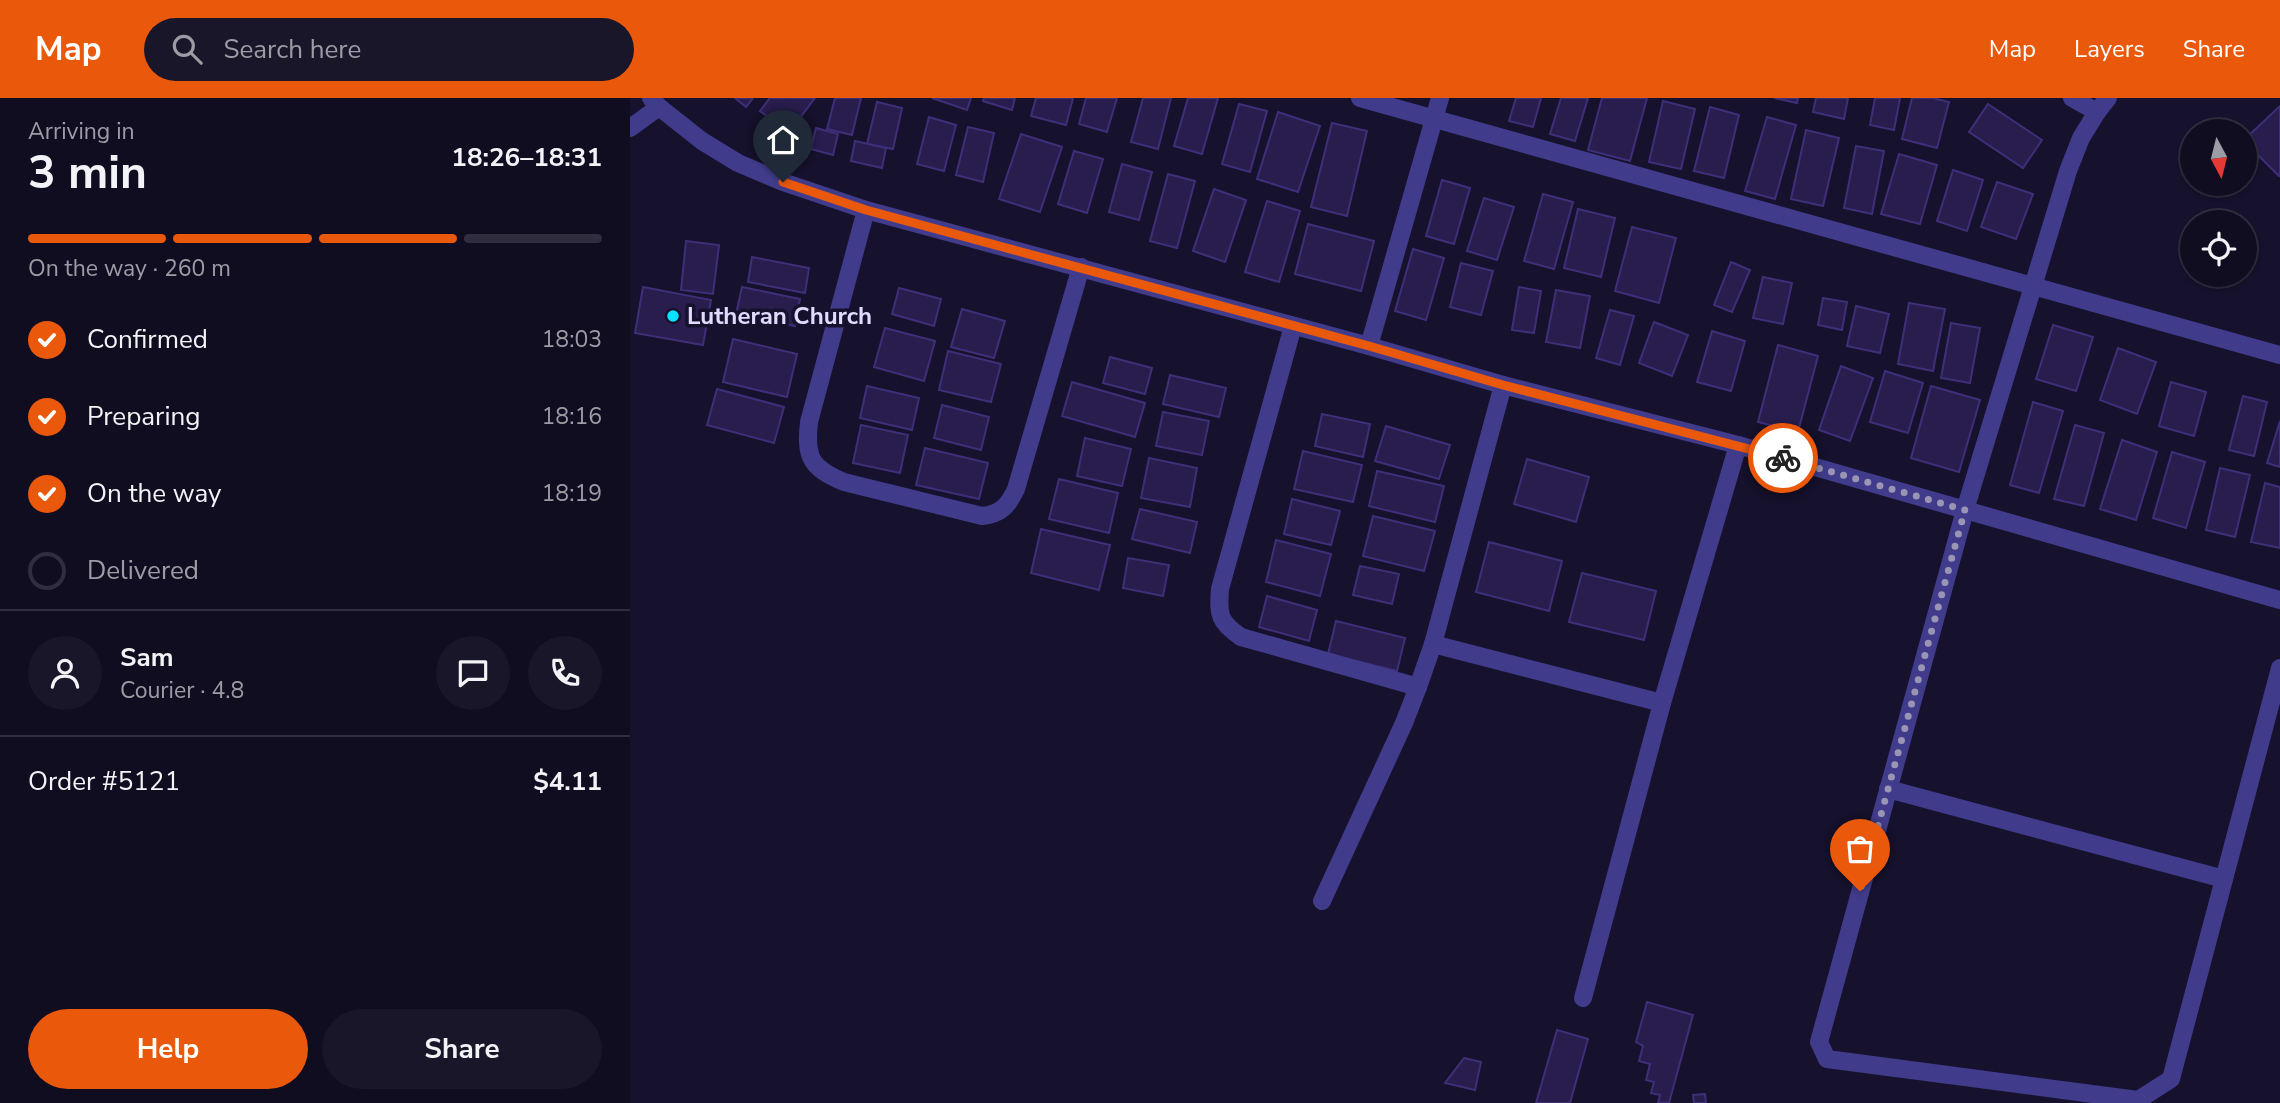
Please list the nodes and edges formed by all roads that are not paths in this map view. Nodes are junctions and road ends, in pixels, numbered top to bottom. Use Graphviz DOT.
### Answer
graph roads {
  1 [pos="1360,98"];
  2 [pos="1440,98"];
  3 [pos="2072,98"];
  4 [pos="2108,98"];
  5 [pos="655,102"];
  6 [pos="2096,112"];
  7 [pos="1434,118"];
  8 [pos="630,128"];
  9 [pos="866,210"];
  10 [pos="1081,268"];
  11 [pos="2033,284"];
  12 [pos="1293,326"];
  13 [pos="1369,346"];
  14 [pos="2280,355"];
  15 [pos="1503,385"];
  16 [pos="1738,445"];
  17 [pos="1965,510"];
  18 [pos="2280,600"];
  19 [pos="1433,644"];
  20 [pos="2280,668"];
  21 [pos="1418,687"];
  22 [pos="1662,703"];
  23 [pos="1888,789"];
  24 [pos="2224,879"];
  25 [pos="1322,901"];
  26 [pos="1583,998"];
  1 -- 7 [label="street"];
  2 -- 7 [label="street"];
  3 -- 6 [label="street"];
  4 -- 6 [label="street"];
  5 -- 8 [label="street"];
  5 -- 9 [label="street"];
  6 -- 11 [label="street"];
  7 -- 11 [label="street"];
  7 -- 13 [label="street"];
  9 -- 10 [label="street"];
  9 -- 10 [label="street"];
  10 -- 12 [label="street"];
  11 -- 14 [label="street"];
  11 -- 17 [label="street"];
  12 -- 13 [label="street"];
  12 -- 21 [label="street"];
  13 -- 15 [label="street"];
  15 -- 16 [label="street"];
  15 -- 19 [label="street"];
  16 -- 17 [label="street"];
  16 -- 22 [label="street"];
  17 -- 18 [label="street"];
  17 -- 23 [label="street"];
  19 -- 21 [label="street"];
  19 -- 22 [label="street"];
  20 -- 24 [label="street"];
  21 -- 25 [label="street"];
  22 -- 26 [label="street"];
  23 -- 24 [label="street"];
  23 -- 24 [label="street"];
}
